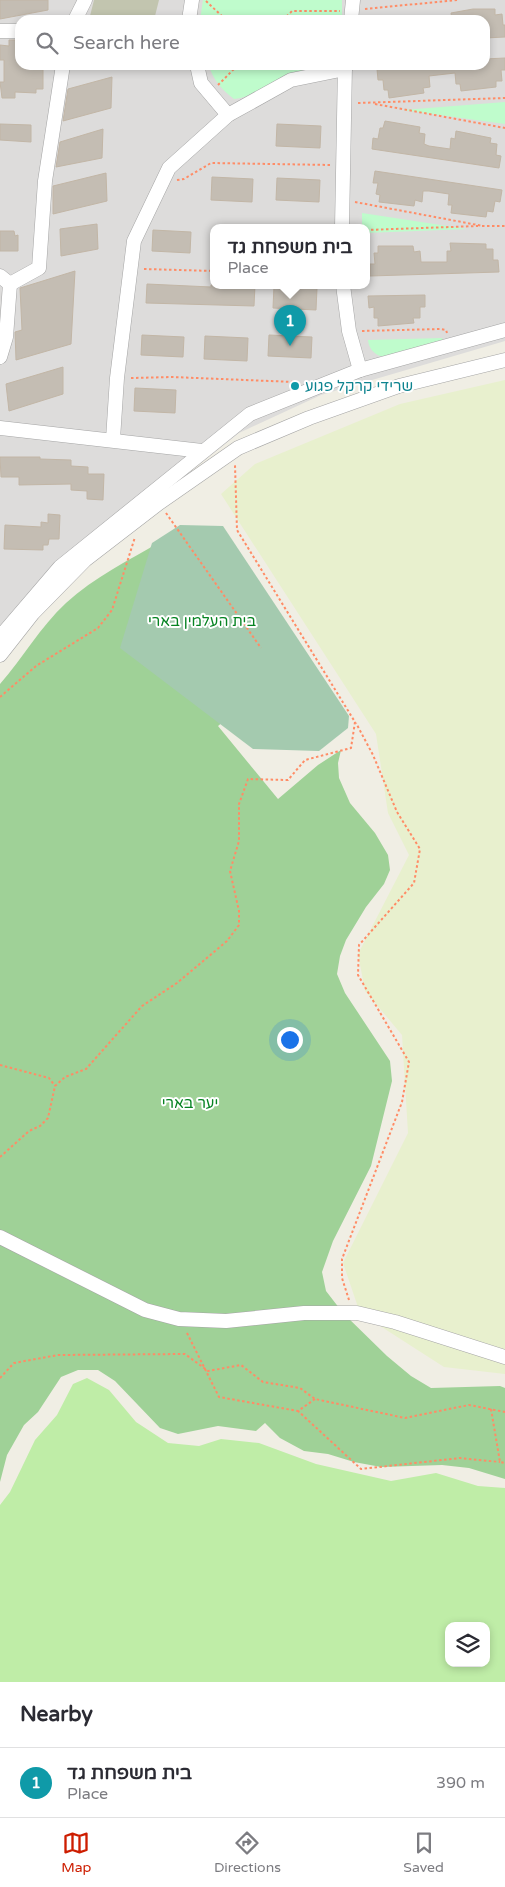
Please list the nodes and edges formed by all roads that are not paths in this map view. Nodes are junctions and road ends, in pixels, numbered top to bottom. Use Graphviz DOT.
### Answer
graph roads {
  1 [pos="86,0"];
  2 [pos="192,0"];
  3 [pos="78,15"];
  4 [pos="190,15"];
  5 [pos="0,31"];
  6 [pos="15,32"];
  7 [pos="62,70"];
  8 [pos="198,70"];
  9 [pos="333,70"];
  10 [pos="345,70"];
  11 [pos="228,115"];
  12 [pos="342,224"];
  13 [pos="5,280"];
  14 [pos="344,289"];
  15 [pos="505,330"];
  16 [pos="0,358"];
  17 [pos="505,360"];
  18 [pos="360,370"];
  19 [pos="0,428"];
  20 [pos="113,439"];
  21 [pos="202,451"];
  22 [pos="0,637"];
  23 [pos="0,655"];
  24 [pos="0,1237"];
  25 [pos="505,1357"];
  1 -- 3 [label="street"];
  2 -- 4 [label="street"];
  5 -- 6 [label="street"];
  7 -- 13 [label="street"];
  8 -- 11 [label="street"];
  9 -- 11 [label="street"];
  10 -- 12 [label="street"];
  11 -- 20 [label="street"];
  13 -- 16 [label="street"];
  14 -- 18 [label="street"];
  15 -- 18 [label="street"];
  17 -- 23 [label="street"];
  18 -- 21 [label="street"];
  19 -- 20 [label="street"];
  20 -- 21 [label="street"];
  21 -- 22 [label="street"];
  24 -- 25 [label="street"];
}
